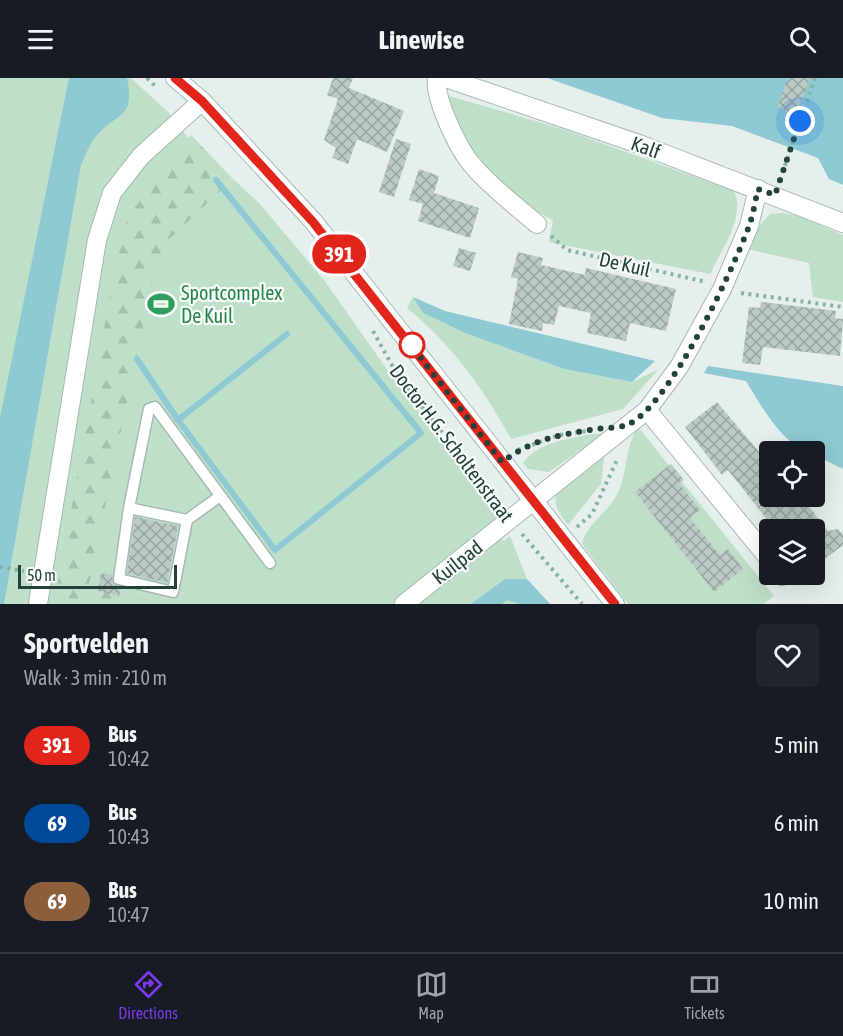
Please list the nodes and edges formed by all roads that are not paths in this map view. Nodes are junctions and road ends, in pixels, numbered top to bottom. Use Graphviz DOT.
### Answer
graph roads {
  1 [pos="175,78"];
  2 [pos="437,78"];
  3 [pos="446,78"];
  4 [pos="202,101"];
  5 [pos="767,192"];
  6 [pos="843,222"];
  7 [pos="537,224"];
  8 [pos="648,410"];
  9 [pos="220,496"];
  10 [pos="534,502"];
  11 [pos="129,508"];
  12 [pos="187,520"];
  13 [pos="759,546"];
  14 [pos="270,563"];
  15 [pos="38,604"];
  16 [pos="404,604"];
  17 [pos="615,604"];
  1 -- 4 [label="street, Doctor H.G. Scholtenstraat"];
  2 -- 7 [label="street"];
  3 -- 5 [label="street, Kalf"];
  4 -- 10 [label="street, Doctor H.G. Scholtenstraat"];
  4 -- 15 [label="street"];
  5 -- 6 [label="street, Kalf"];
  5 -- 8 [label="street"];
  8 -- 10 [label="street"];
  8 -- 13 [label="street"];
  9 -- 11 [label="lane"];
  9 -- 12 [label="lane"];
  9 -- 14 [label="lane"];
  10 -- 16 [label="street, Kuilpad"];
  10 -- 17 [label="street, Doctor H.G. Scholtenstraat"];
  11 -- 12 [label="lane"];
  11 -- 12 [label="lane"];
}
